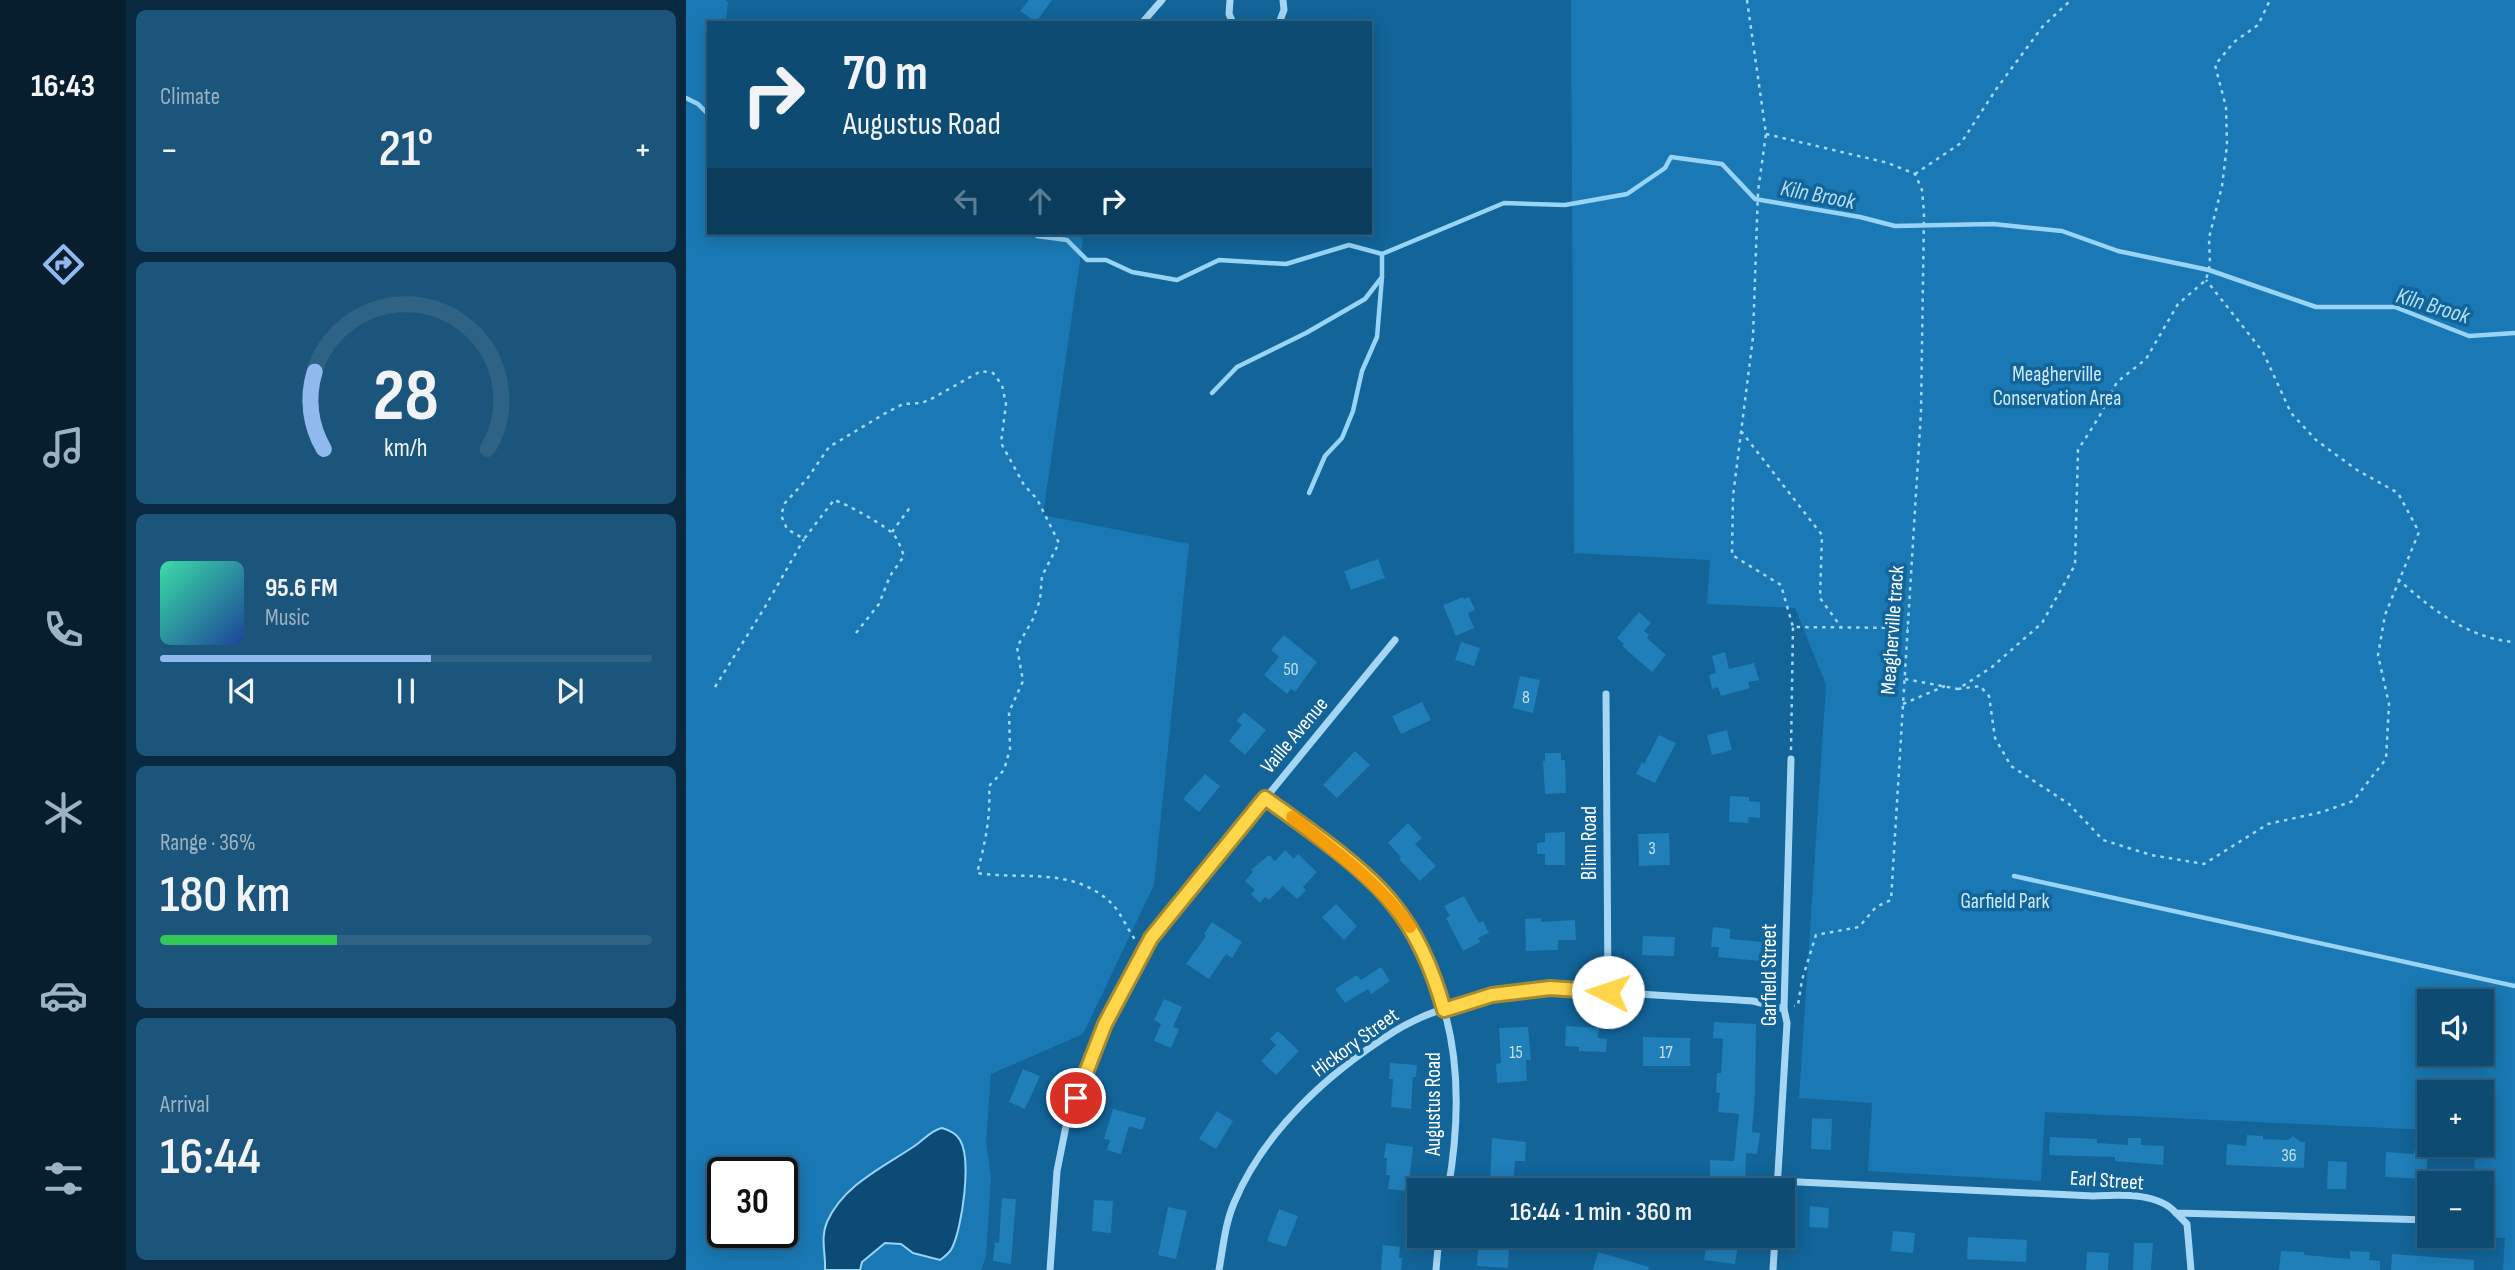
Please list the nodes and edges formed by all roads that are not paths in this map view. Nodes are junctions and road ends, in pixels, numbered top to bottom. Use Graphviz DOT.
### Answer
graph roads {
  1 [pos="1162,0"];
  2 [pos="1230,0"];
  3 [pos="1283,0"];
  4 [pos="1144,21"];
  5 [pos="1232,21"];
  6 [pos="1280,21"];
  7 [pos="1395,640"];
  8 [pos="1606,694"];
  9 [pos="1791,759"];
  10 [pos="1265,798"];
  11 [pos="1608,992"];
  12 [pos="1784,1009"];
  13 [pos="1444,1010"];
  14 [pos="1449,1178"];
  15 [pos="1778,1178"];
  16 [pos="1795,1182"];
  17 [pos="2176,1213"];
  18 [pos="2417,1220"];
  19 [pos="1438,1248"];
  20 [pos="1774,1248"];
  21 [pos="1050,1270"];
  22 [pos="1219,1270"];
  23 [pos="1436,1270"];
  24 [pos="1773,1270"];
  25 [pos="2191,1270"];
  1 -- 4 [label="street"];
  2 -- 5 [label="street"];
  3 -- 6 [label="street"];
  7 -- 10 [label="street, Vaille Avenue"];
  8 -- 11 [label="street, Blinn Road"];
  9 -- 12 [label="street, Garfield Street"];
  10 -- 13 [label="street, Augustus Road"];
  10 -- 21 [label="street, Vaille Avenue"];
  11 -- 12 [label="street, Hickory Street"];
  11 -- 13 [label="street, Hickory Street"];
  12 -- 15 [label="street, Garfield Street"];
  13 -- 14 [label="street, Augustus Road"];
  13 -- 22 [label="street, Hickory Street"];
  16 -- 17 [label="street, Earl Street"];
  17 -- 18 [label="street, Earl Street"];
  17 -- 25 [label="street"];
  19 -- 23 [label="street"];
  20 -- 24 [label="street"];
}
